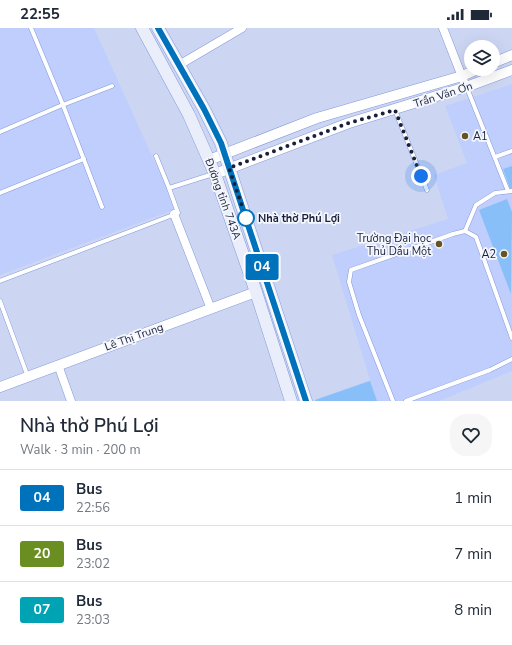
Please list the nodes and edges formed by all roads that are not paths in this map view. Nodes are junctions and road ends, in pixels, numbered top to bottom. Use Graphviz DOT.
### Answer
graph roads {
  1 [pos="31,28"];
  2 [pos="142,28"];
  3 [pos="158,28"];
  4 [pos="242,28"];
  5 [pos="443,28"];
  6 [pos="512,55"];
  7 [pos="500,60"];
  8 [pos="179,65"];
  9 [pos="512,70"];
  10 [pos="462,76"];
  11 [pos="112,86"];
  12 [pos="466,87"];
  13 [pos="63,105"];
  14 [pos="395,110"];
  15 [pos="0,132"];
  16 [pos="512,151"];
  17 [pos="224,154"];
  18 [pos="156,156"];
  19 [pos="494,157"];
  20 [pos="84,159"];
  21 [pos="209,160"];
  22 [pos="229,168"];
  23 [pos="215,174"];
  24 [pos="169,188"];
  25 [pos="427,190"];
  26 [pos="510,191"];
  27 [pos="0,193"];
  28 [pos="102,206"];
  29 [pos="174,214"];
  30 [pos="465,231"];
  31 [pos="0,281"];
  32 [pos="268,287"];
  33 [pos="256,292"];
  34 [pos="0,300"];
  35 [pos="211,309"];
  36 [pos="512,338"];
  37 [pos="512,359"];
  38 [pos="58,366"];
  39 [pos="28,377"];
  40 [pos="0,387"];
  41 [pos="71,401"];
  42 [pos="291,401"];
  43 [pos="306,401"];
  44 [pos="393,401"];
  45 [pos="406,401"];
  1 -- 13 [label="lane"];
  2 -- 21 [label="main road, Đường tỉnh 743A"];
  3 -- 8 [label="main road, Đường tỉnh 743A"];
  4 -- 8 [label="street"];
  5 -- 10 [label="street"];
  6 -- 7 [label="street"];
  8 -- 17 [label="main road, Đường tỉnh 743A"];
  9 -- 12 [label="street, Trần Văn Ơn"];
  10 -- 12 [label="street"];
  10 -- 17 [label="street, Trần Văn Ơn"];
  11 -- 13 [label="lane"];
  12 -- 14 [label="street, Trần Văn Ơn"];
  12 -- 19 [label="lane"];
  13 -- 15 [label="lane"];
  13 -- 20 [label="lane"];
  14 -- 22 [label="street, Trần Văn Ơn"];
  14 -- 25 [label="lane"];
  16 -- 19 [label="lane"];
  17 -- 21 [label="street, Trần Văn Ơn"];
  17 -- 22 [label="main road, Đường tỉnh 743A"];
  18 -- 24 [label="lane"];
  19 -- 26 [label="lane"];
  20 -- 27 [label="lane"];
  20 -- 28 [label="lane"];
  21 -- 23 [label="main road, Đường tỉnh 743A"];
  22 -- 23 [label="street, Trần Văn Ơn"];
  22 -- 32 [label="main road, Đường tỉnh 743A"];
  23 -- 24 [label="lane"];
  23 -- 33 [label="main road, Đường tỉnh 743A"];
  24 -- 29 [label="lane"];
  26 -- 30 [label="lane"];
  29 -- 31 [label="lane"];
  29 -- 35 [label="street"];
  30 -- 36 [label="lane"];
  30 -- 44 [label="lane"];
  32 -- 33 [label="street, Lê Thị Trung"];
  32 -- 43 [label="main road, Đường tỉnh 743A"];
  33 -- 35 [label="street, Lê Thị Trung"];
  33 -- 42 [label="main road, Đường tỉnh 743A"];
  34 -- 39 [label="lane"];
  35 -- 38 [label="street, Lê Thị Trung"];
  37 -- 45 [label="lane"];
  38 -- 39 [label="street, Lê Thị Trung"];
  38 -- 41 [label="street"];
  39 -- 40 [label="street, Lê Thị Trung"];
}
